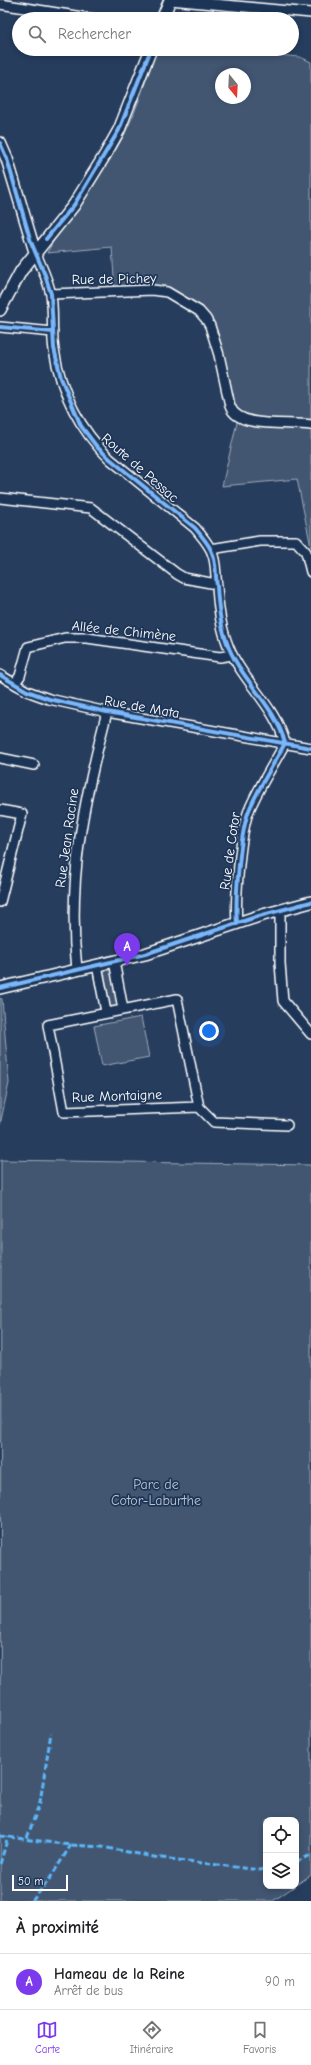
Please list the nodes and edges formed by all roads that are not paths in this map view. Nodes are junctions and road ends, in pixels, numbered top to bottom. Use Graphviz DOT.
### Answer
graph roads {
  1 [pos="170,0"];
  2 [pos="0,4"];
  3 [pos="51,12"];
  4 [pos="165,12"];
  5 [pos="311,13"];
  6 [pos="148,56"];
  7 [pos="0,143"];
  8 [pos="35,252"];
  9 [pos="51,294"];
  10 [pos="0,310"];
  11 [pos="0,327"];
  12 [pos="53,332"];
  13 [pos="311,425"];
  14 [pos="0,498"];
  15 [pos="211,548"];
  16 [pos="311,572"];
  17 [pos="216,584"];
  18 [pos="232,655"];
  19 [pos="0,675"];
  20 [pos="14,683"];
  21 [pos="107,712"];
  22 [pos="285,743"];
  23 [pos="311,748"];
  24 [pos="0,758"];
  25 [pos="34,765"];
  26 [pos="0,810"];
  27 [pos="0,902"];
  28 [pos="311,902"];
  29 [pos="280,910"];
  30 [pos="237,924"];
  31 [pos="114,961"];
  32 [pos="97,965"];
  33 [pos="77,970"];
  34 [pos="0,988"];
  35 [pos="123,1009"];
  36 [pos="106,1012"];
  37 [pos="311,1034"];
  38 [pos="199,1107"];
  39 [pos="287,1125"];
  1 -- 4 [label="street"];
  1 -- 5 [label="street"];
  2 -- 3 [label="street"];
  6 -- 8 [label="street"];
  7 -- 8 [label="street, Route de Pessac"];
  8 -- 9 [label="street, Route de Pessac"];
  8 -- 10 [label="street"];
  9 -- 12 [label="street, Route de Pessac"];
  9 -- 13 [label="street, Rue de Pichey"];
  11 -- 12 [label="street"];
  12 -- 15 [label="street, Route de Pessac"];
  14 -- 17 [label="street"];
  15 -- 16 [label="street"];
  15 -- 17 [label="street, Route de Pessac"];
  17 -- 18 [label="street, Route de Pessac"];
  18 -- 20 [label="street, Allée de Chimène"];
  18 -- 22 [label="street, Route de Pessac"];
  19 -- 20 [label="street, Rue de Mata"];
  20 -- 21 [label="street, Rue de Mata"];
  21 -- 22 [label="street, Rue de Mata"];
  21 -- 33 [label="street, Rue Jean Racine"];
  22 -- 23 [label="street"];
  22 -- 30 [label="street, Rue de Cotor"];
  24 -- 25 [label="street"];
  26 -- 27 [label="street"];
  28 -- 29 [label="street"];
  29 -- 30 [label="street"];
  29 -- 37 [label="street"];
  30 -- 31 [label="street"];
  31 -- 32 [label="street"];
  31 -- 35 [label="street"];
  32 -- 33 [label="street"];
  32 -- 36 [label="street"];
  33 -- 34 [label="street"];
  35 -- 36 [label="street, Rue Montaigne"];
  35 -- 38 [label="street, Rue Montaigne"];
  36 -- 38 [label="street, Rue Montaigne"];
  38 -- 39 [label="street"];
}
